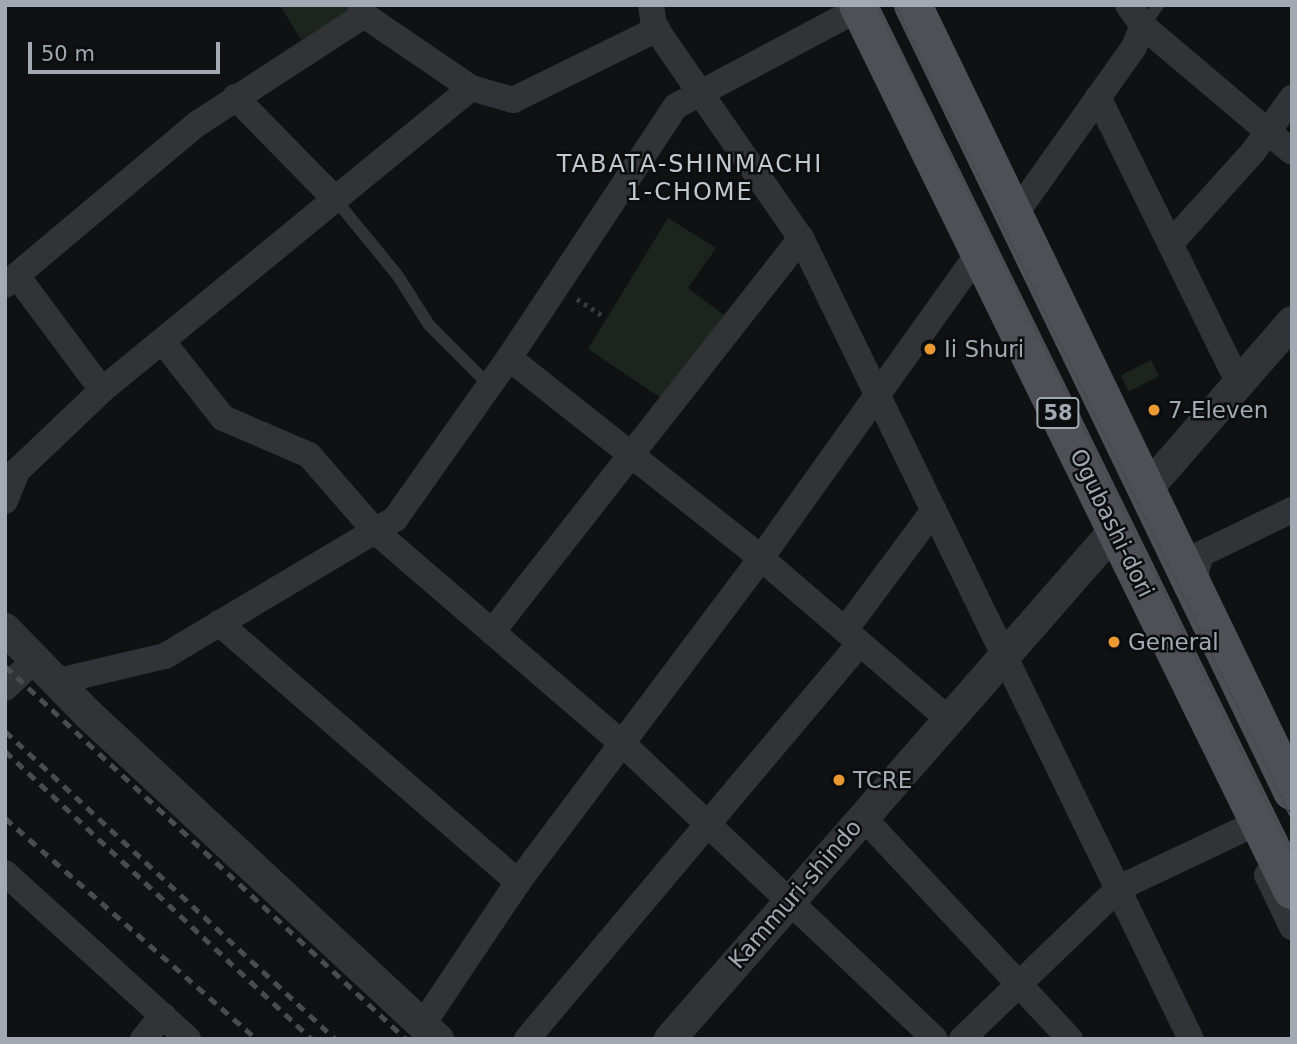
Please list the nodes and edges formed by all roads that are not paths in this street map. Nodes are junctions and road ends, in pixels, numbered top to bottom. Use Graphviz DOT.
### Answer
graph roads {
  1 [pos="913,5"];
  2 [pos="861,6"];
  3 [pos="362,10"];
  4 [pos="1143,12"];
  5 [pos="654,17"];
  6 [pos="471,88"];
  7 [pos="699,91"];
  8 [pos="235,97"];
  9 [pos="1098,97"];
  10 [pos="1292,98"];
  11 [pos="1267,131"];
  12 [pos="1292,152"];
  13 [pos="335,198"];
  14 [pos="1014,216"];
  15 [pos="801,238"];
  16 [pos="1171,243"];
  17 [pos="980,251"];
  18 [pos="9,274"];
  19 [pos="1292,322"];
  20 [pos="163,342"];
  21 [pos="509,358"];
  22 [pos="1239,383"];
  23 [pos="490,386"];
  24 [pos="102,390"];
  25 [pos="878,394"];
  26 [pos="632,455"];
  27 [pos="1147,489"];
  28 [pos="5,501"];
  29 [pos="934,510"];
  30 [pos="1292,510"];
  31 [pos="1115,530"];
  32 [pos="375,531"];
  33 [pos="761,558"];
  34 [pos="1194,583"];
  35 [pos="219,623"];
  36 [pos="5,629"];
  37 [pos="492,632"];
  38 [pos="852,636"];
  39 [pos="1004,654"];
  40 [pos="37,658"];
  41 [pos="59,681"];
  42 [pos="5,688"];
  43 [pos="1251,704"];
  44 [pos="947,718"];
  45 [pos="1217,736"];
  46 [pos="623,744"];
  47 [pos="1292,756"];
  48 [pos="1292,791"];
  49 [pos="862,816"];
  50 [pos="711,825"];
  51 [pos="1244,829"];
  52 [pos="5,873"];
  53 [pos="517,882"];
  54 [pos="1119,888"];
  55 [pos="1292,890"];
  56 [pos="791,899"];
  57 [pos="1292,927"];
  58 [pos="1017,982"];
  59 [pos="163,1015"];
  60 [pos="431,1031"];
  61 [pos="143,1039"];
  62 [pos="188,1039"];
  63 [pos="527,1039"];
  64 [pos="670,1039"];
  65 [pos="935,1039"];
  66 [pos="962,1039"];
  67 [pos="1070,1039"];
  68 [pos="1191,1039"];
  1 -- 14 [label="main road, Ogubashi-dori / 58"];
  2 -- 7 [label="street"];
  2 -- 17 [label="main road, Ogubashi-dori / 58"];
  3 -- 6 [label="street"];
  3 -- 8 [label="street"];
  4 -- 9 [label="street"];
  4 -- 11 [label="street"];
  5 -- 6 [label="street"];
  5 -- 7 [label="street"];
  6 -- 13 [label="street"];
  7 -- 15 [label="street"];
  7 -- 21 [label="street"];
  8 -- 13 [label="street"];
  8 -- 18 [label="street"];
  9 -- 14 [label="street"];
  9 -- 16 [label="street"];
  10 -- 11 [label="street"];
  11 -- 12 [label="street"];
  11 -- 16 [label="street"];
  13 -- 20 [label="street"];
  13 -- 23 [label="lane"];
  14 -- 27 [label="main road, Ogubashi-dori / 58"];
  15 -- 25 [label="street"];
  15 -- 26 [label="street"];
  16 -- 22 [label="street"];
  17 -- 25 [label="street"];
  17 -- 31 [label="main road, Ogubashi-dori / 58"];
  18 -- 24 [label="street"];
  19 -- 22 [label="street"];
  20 -- 24 [label="street"];
  20 -- 32 [label="street"];
  21 -- 23 [label="street"];
  21 -- 26 [label="street"];
  22 -- 27 [label="street"];
  23 -- 32 [label="street"];
  24 -- 28 [label="street"];
  25 -- 29 [label="street"];
  25 -- 33 [label="street"];
  26 -- 33 [label="street"];
  26 -- 37 [label="street"];
  27 -- 34 [label="main road, Ogubashi-dori / 58"];
  29 -- 38 [label="street"];
  29 -- 39 [label="street"];
  30 -- 34 [label="street"];
  31 -- 39 [label="street, Kammuri-shindo"];
  31 -- 45 [label="main road, Ogubashi-dori / 58"];
  32 -- 35 [label="street"];
  32 -- 37 [label="street"];
  33 -- 38 [label="street"];
  33 -- 46 [label="street"];
  34 -- 43 [label="main road, Ogubashi-dori / 58"];
  35 -- 41 [label="street"];
  35 -- 53 [label="street"];
  36 -- 40 [label="street"];
  37 -- 46 [label="street"];
  38 -- 44 [label="street"];
  38 -- 50 [label="street"];
  39 -- 44 [label="street, Kammuri-shindo"];
  39 -- 54 [label="street"];
  40 -- 41 [label="street"];
  40 -- 42 [label="street"];
  41 -- 60 [label="street"];
  43 -- 47 [label="street"];
  43 -- 48 [label="main road, Ogubashi-dori / 58"];
  44 -- 49 [label="street, Kammuri-shindo"];
  45 -- 51 [label="street"];
  45 -- 55 [label="main road, Ogubashi-dori / 58"];
  46 -- 50 [label="street"];
  46 -- 53 [label="street"];
  49 -- 56 [label="street, Kammuri-shindo"];
  49 -- 58 [label="street"];
  50 -- 56 [label="street"];
  50 -- 63 [label="street"];
  51 -- 54 [label="street"];
  51 -- 57 [label="street"];
  52 -- 59 [label="street"];
  53 -- 60 [label="street"];
  54 -- 58 [label="street"];
  54 -- 68 [label="street"];
  56 -- 64 [label="street, Kammuri-shindo"];
  56 -- 65 [label="street"];
  58 -- 66 [label="street"];
  58 -- 67 [label="street"];
  59 -- 61 [label="street"];
  59 -- 62 [label="street"];
}
